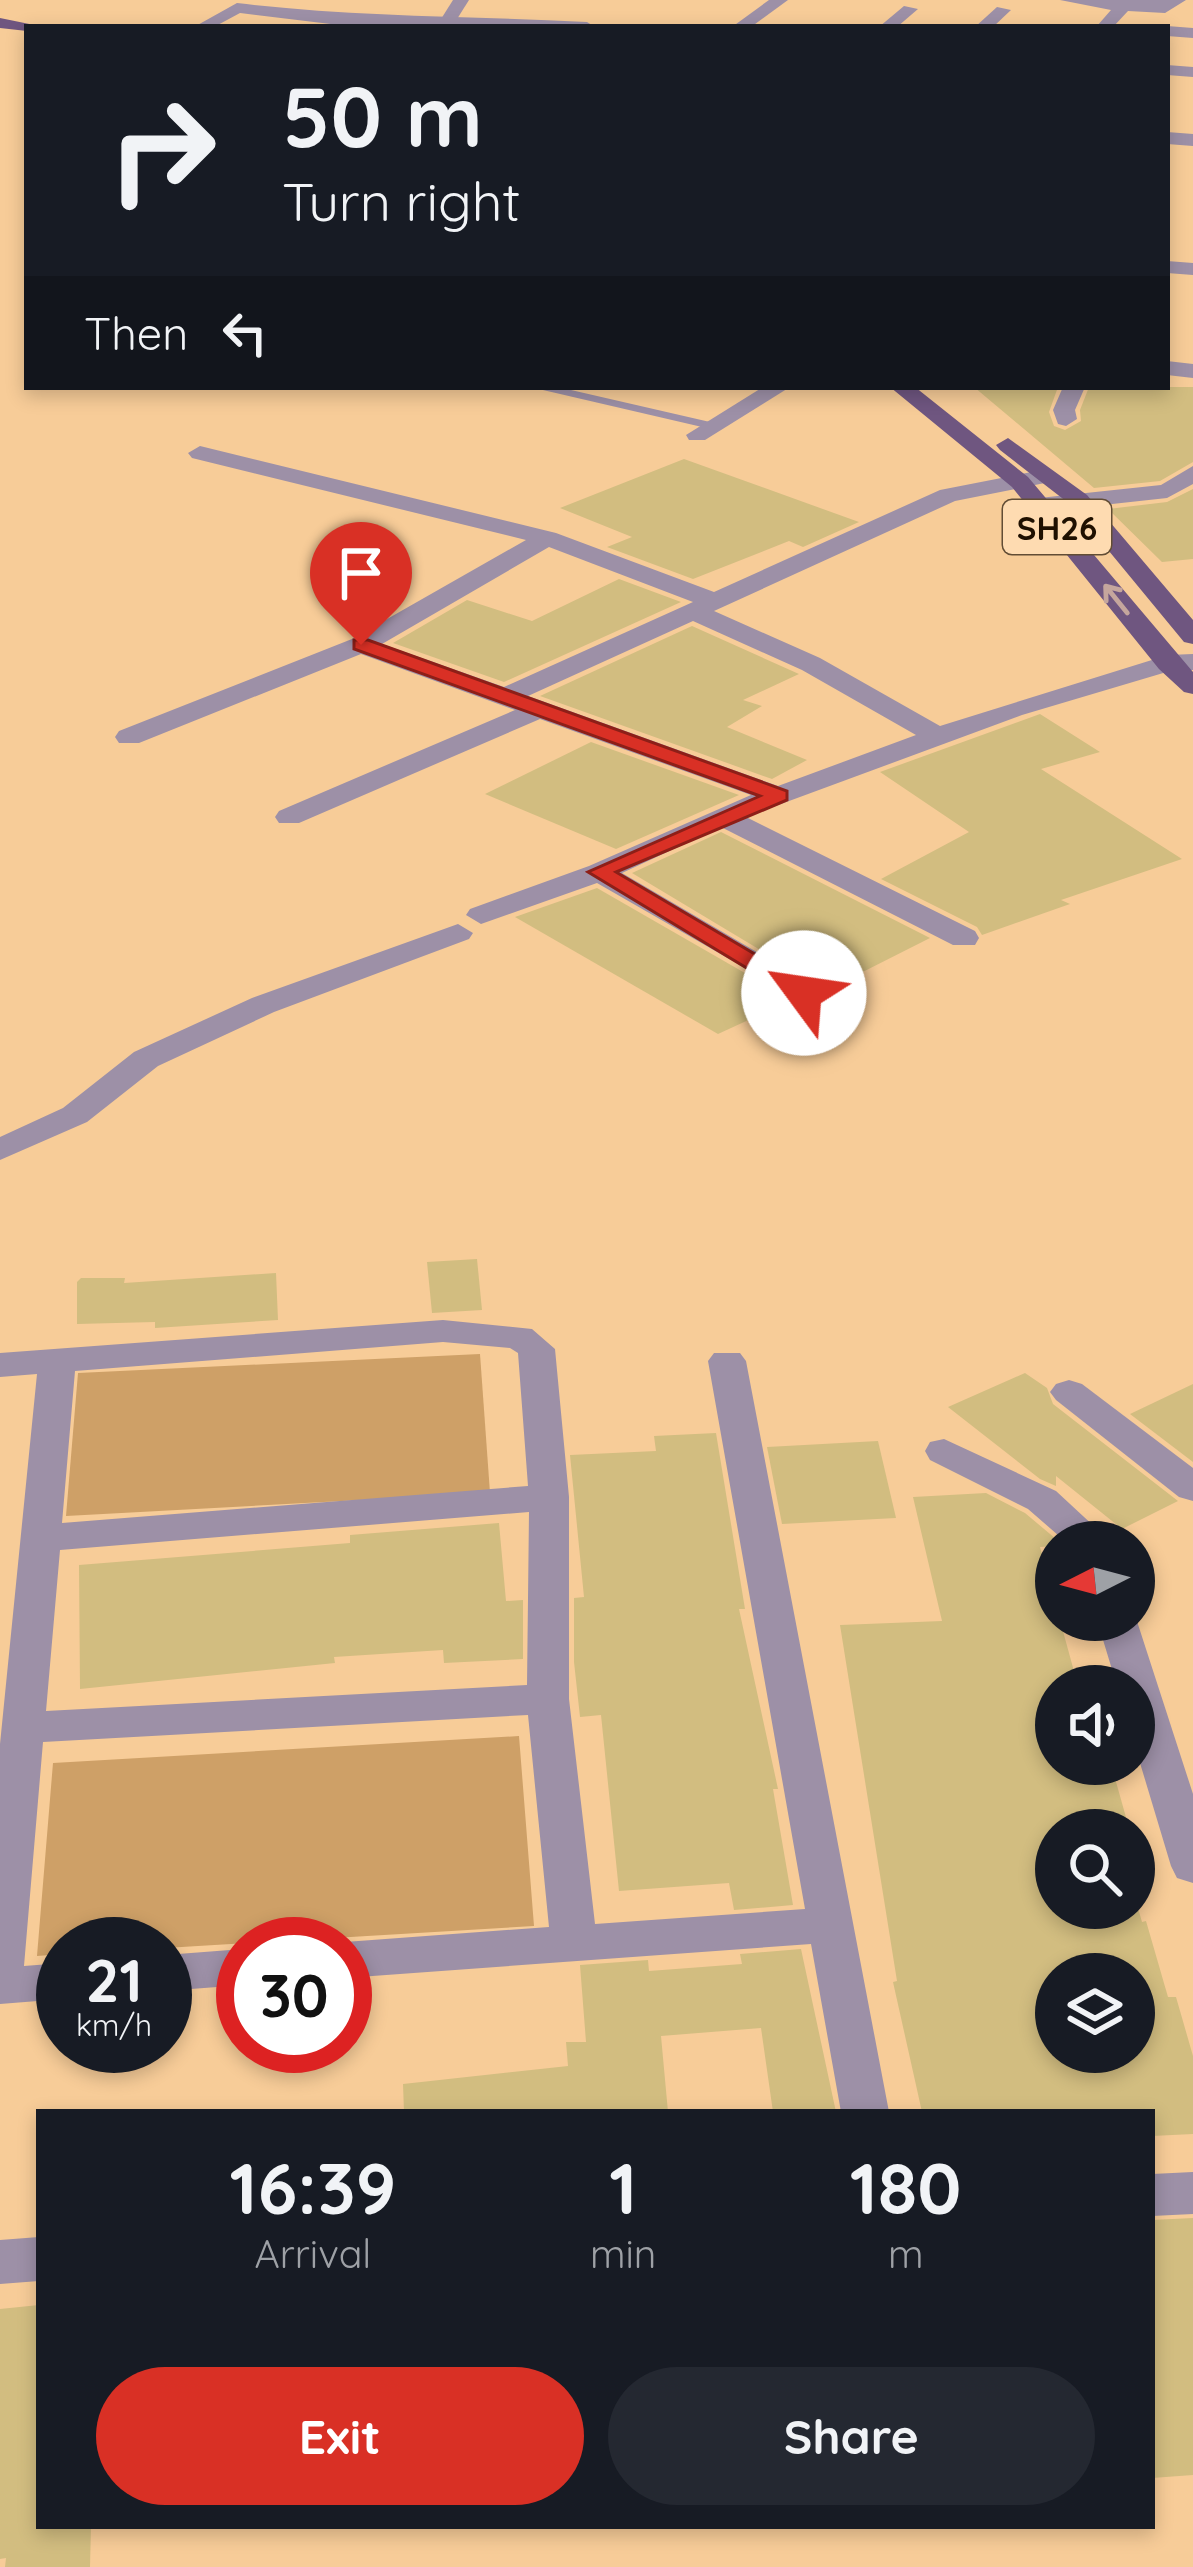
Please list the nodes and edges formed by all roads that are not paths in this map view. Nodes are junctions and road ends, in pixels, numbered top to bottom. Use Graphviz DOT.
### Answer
graph roads {
  1 [pos="461,0"];
  2 [pos="780,0"];
  3 [pos="1068,0"];
  4 [pos="1178,0"];
  5 [pos="1124,6"];
  6 [pos="910,9"];
  7 [pos="1003,10"];
  8 [pos="448,23"];
  9 [pos="208,24"];
  10 [pos="483,24"];
  11 [pos="744,24"];
  12 [pos="891,24"];
  13 [pos="987,24"];
  14 [pos="1108,24"];
  15 [pos="549,390"];
  16 [pos="774,390"];
  17 [pos="905,390"];
  18 [pos="939,390"];
  19 [pos="1073,390"];
  20 [pos="1066,419"];
  21 [pos="706,430"];
  22 [pos="200,453"];
  23 [pos="1193,473"];
  24 [pos="1047,476"];
  25 [pos="1020,482"];
  26 [pos="1079,500"];
  27 [pos="1039,505"];
  28 [pos="548,538"];
  29 [pos="703,606"];
  30 [pos="1193,636"];
  31 [pos="361,645"];
  32 [pos="1181,662"];
  33 [pos="1193,686"];
  34 [pos="502,698"];
  35 [pos="537,710"];
  36 [pos="938,736"];
  37 [pos="129,737"];
  38 [pos="779,796"];
  39 [pos="722,817"];
  40 [pos="289,818"];
  41 [pos="599,872"];
  42 [pos="964,938"];
  43 [pos="804,993"];
  44 [pos="0,1150"];
  45 [pos="57,1361"];
  46 [pos="727,1361"];
  47 [pos="0,1365"];
  48 [pos="1069,1392"];
  49 [pos="944,1451"];
  50 [pos="1193,1488"];
  51 [pos="549,1497"];
  52 [pos="1066,1521"];
  53 [pos="41,1538"];
  54 [pos="1125,1641"];
  55 [pos="548,1700"];
  56 [pos="23,1728"];
  57 [pos="1190,1844"];
  58 [pos="832,1925"];
  59 [pos="574,1942"];
  60 [pos="372,1958"];
  61 [pos="0,1977"];
  62 [pos="36,1983"];
  63 [pos="0,1986"];
  64 [pos="864,2109"];
  65 [pos="1193,2193"];
  66 [pos="1155,2195"];
  67 [pos="36,2259"];
  68 [pos="0,2262"];
  1 -- 8 [label="street"];
  2 -- 11 [label="street"];
  3 -- 5 [label="street"];
  4 -- 5 [label="street"];
  5 -- 14 [label="street"];
  6 -- 12 [label="street"];
  7 -- 13 [label="street"];
  8 -- 9 [label="street"];
  8 -- 10 [label="street"];
  15 -- 21 [label="lane"];
  16 -- 21 [label="street"];
  17 -- 25 [label="main road, SH26"];
  18 -- 24 [label="main road, SH26"];
  19 -- 20 [label="street"];
  22 -- 28 [label="street"];
  23 -- 26 [label="street"];
  24 -- 25 [label="street"];
  24 -- 26 [label="main road, SH26"];
  25 -- 27 [label="main road, SH26"];
  25 -- 29 [label="street"];
  26 -- 27 [label="street"];
  26 -- 30 [label="main road, SH26"];
  32 -- 27 [label="main road, SH26, one-way"];
  28 -- 29 [label="street"];
  28 -- 31 [label="street"];
  29 -- 34 [label="street"];
  29 -- 36 [label="street"];
  31 -- 34 [label="street"];
  31 -- 37 [label="street"];
  32 -- 33 [label="main road, SH26"];
  32 -- 36 [label="street"];
  34 -- 35 [label="street"];
  35 -- 38 [label="street"];
  35 -- 40 [label="street"];
  36 -- 38 [label="street"];
  38 -- 39 [label="street"];
  39 -- 41 [label="street"];
  39 -- 42 [label="street"];
  41 -- 43 [label="street"];
  41 -- 44 [label="street"];
  45 -- 47 [label="street"];
  45 -- 51 [label="street"];
  45 -- 53 [label="street"];
  46 -- 58 [label="street"];
  48 -- 50 [label="street"];
  49 -- 52 [label="street"];
  51 -- 53 [label="street"];
  51 -- 55 [label="street"];
  53 -- 56 [label="street"];
  54 -- 57 [label="street"];
  55 -- 56 [label="street"];
  55 -- 59 [label="street"];
  56 -- 61 [label="street"];
  58 -- 59 [label="street"];
  58 -- 64 [label="street"];
  59 -- 60 [label="street"];
  62 -- 63 [label="street"];
  65 -- 66 [label="street"];
  67 -- 68 [label="street"];
}
